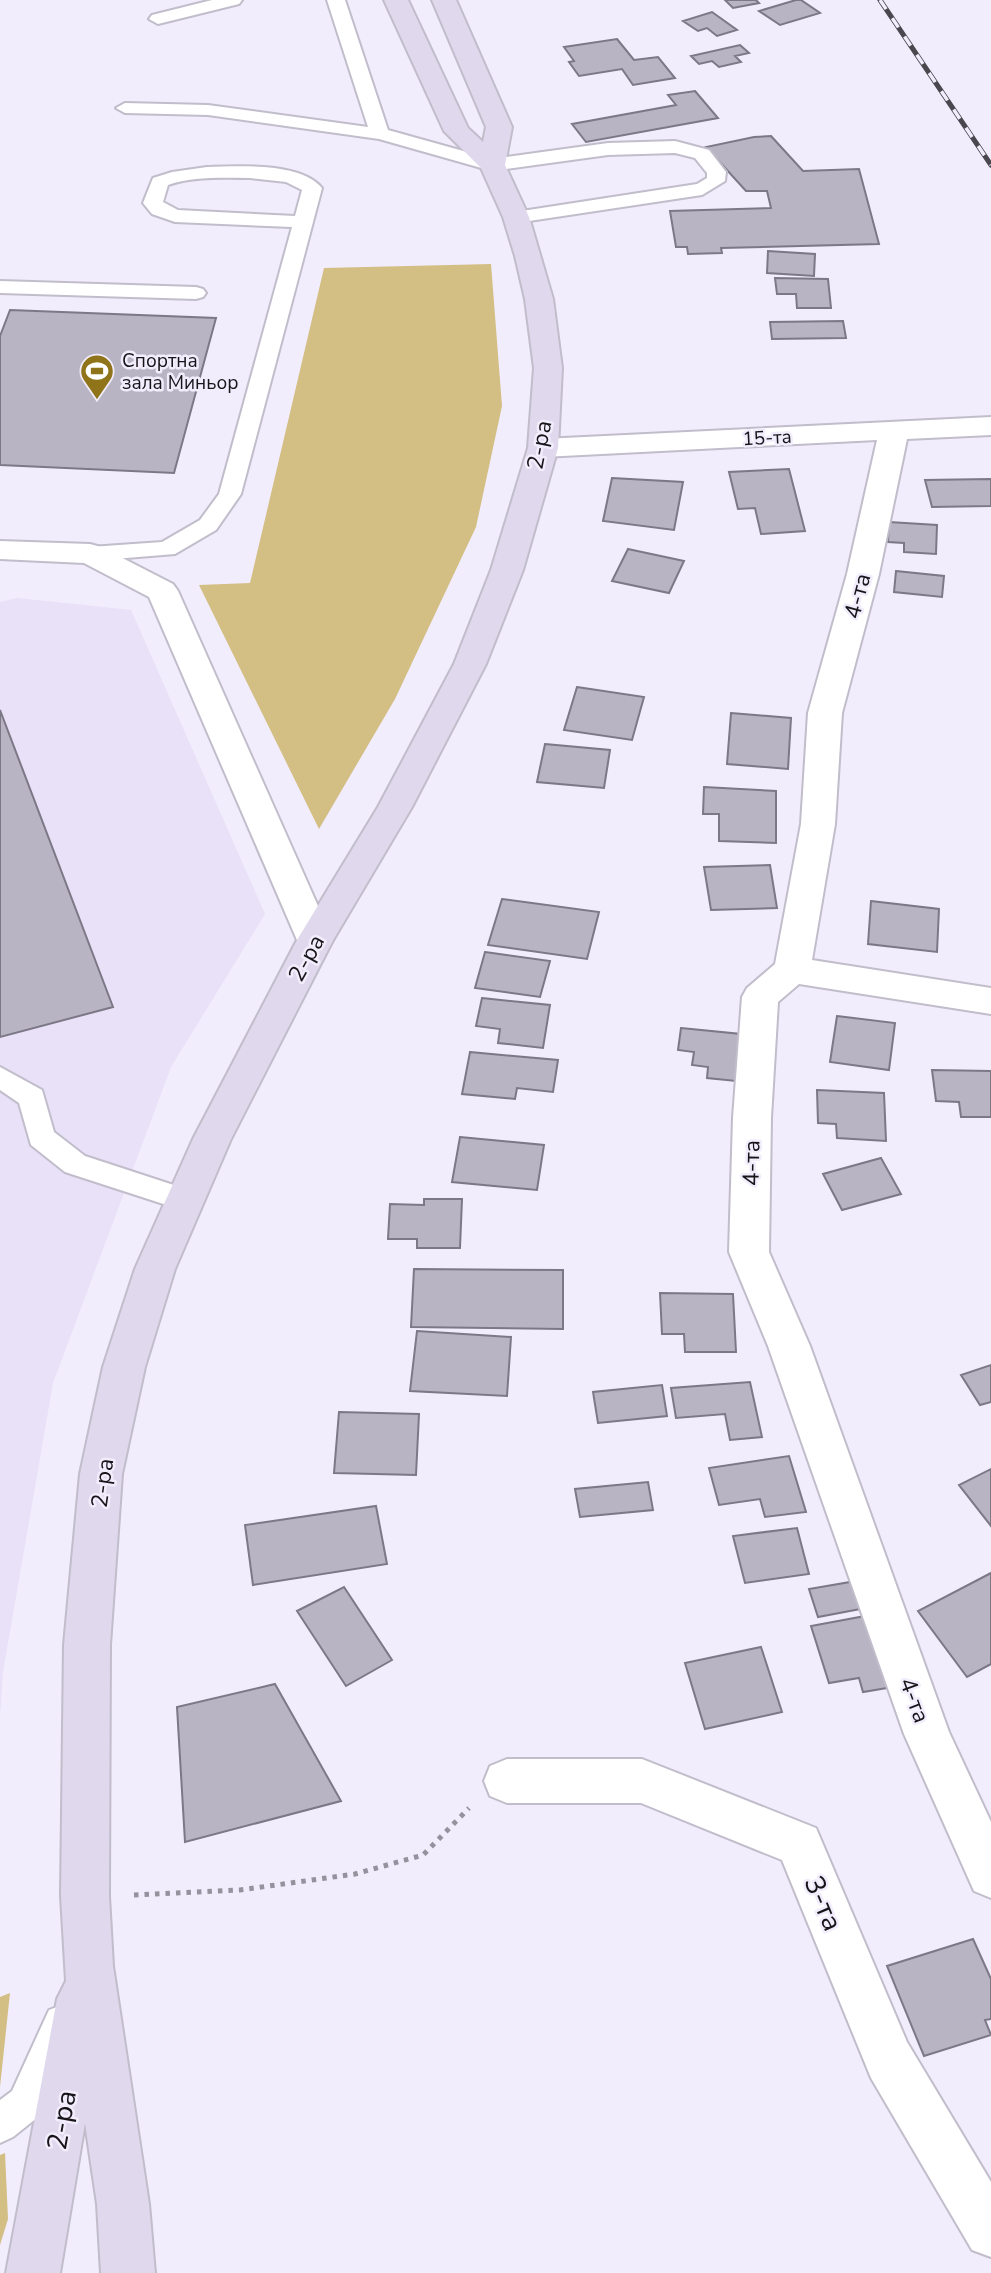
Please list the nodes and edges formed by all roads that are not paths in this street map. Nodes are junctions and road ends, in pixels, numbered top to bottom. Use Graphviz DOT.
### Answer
graph roads {
  1 [pos="233,0"];
  2 [pos="336,0"];
  3 [pos="396,0"];
  4 [pos="443,0"];
  5 [pos="159,19"];
  6 [pos="125,108"];
  7 [pos="380,134"];
  8 [pos="492,165"];
  9 [pos="516,217"];
  10 [pos="303,222"];
  11 [pos="0,286"];
  12 [pos="196,293"];
  13 [pos="991,426"];
  14 [pos="894,431"];
  15 [pos="542,448"];
  16 [pos="0,550"];
  17 [pos="90,554"];
  18 [pos="315,940"];
  19 [pos="792,970"];
  20 [pos="991,1001"];
  21 [pos="0,1077"];
  22 [pos="185,1200"];
  23 [pos="507,1781"];
  24 [pos="991,1875"];
  25 [pos="88,1966"];
  26 [pos="0,2124"];
  27 [pos="991,2231"];
  28 [pos="33,2273"];
  29 [pos="128,2273"];
  1 -- 5 [label="lane"];
  2 -- 7 [label="lane"];
  3 -- 8 [label="main road, 2-ра"];
  4 -- 8 [label="main road"];
  6 -- 7 [label="lane"];
  7 -- 8 [label="lane"];
  8 -- 9 [label="main road, 2-ра"];
  8 -- 9 [label="lane"];
  9 -- 15 [label="main road, 2-ра"];
  10 -- 10 [label="lane"];
  10 -- 17 [label="lane"];
  11 -- 12 [label="lane"];
  13 -- 14 [label="street, 15-та"];
  14 -- 15 [label="street, 15-та"];
  14 -- 19 [label="street, 4-та"];
  15 -- 18 [label="main road, 2-ра"];
  16 -- 17 [label="street"];
  17 -- 18 [label="street"];
  18 -- 22 [label="main road, 2-ра"];
  19 -- 20 [label="street"];
  19 -- 24 [label="street, 4-та"];
  21 -- 22 [label="lane"];
  22 -- 25 [label="main road, 2-ра"];
  23 -- 27 [label="street, 3-та"];
  25 -- 26 [label="lane"];
  25 -- 28 [label="main road, 2-ра"];
  25 -- 29 [label="main road, 2-ра"];
}
